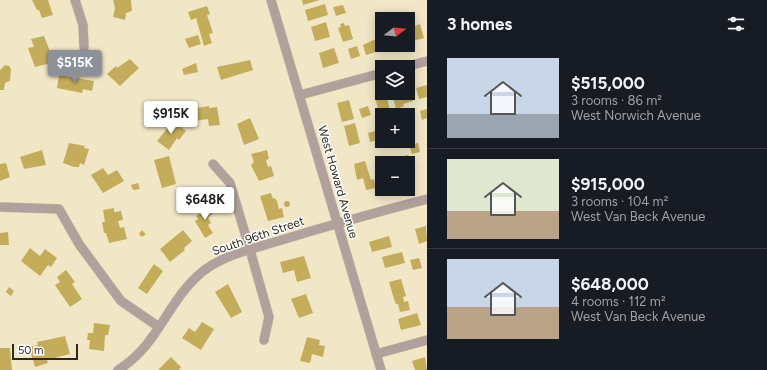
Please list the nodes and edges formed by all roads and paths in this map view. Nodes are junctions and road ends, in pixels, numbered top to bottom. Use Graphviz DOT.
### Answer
graph roads {
  1 [pos="75,0"];
  2 [pos="271,0"];
  3 [pos="84,48"];
  4 [pos="427,61"];
  5 [pos="415,64"];
  6 [pos="375,75"];
  7 [pos="300,95"];
  8 [pos="213,164"];
  9 [pos="427,199"];
  10 [pos="0,207"];
  11 [pos="338,223"];
  12 [pos="250,250"];
  13 [pos="160,327"];
  14 [pos="264,340"];
  15 [pos="427,340"];
  16 [pos="376,354"];
  17 [pos="118,370"];
  18 [pos="381,370"];
  1 -- 3 [label="street"];
  2 -- 7 [label="street, West Howard Avenue"];
  4 -- 5 [label="street"];
  6 -- 7 [label="street"];
  7 -- 11 [label="street, West Howard Avenue"];
  8 -- 12 [label="street"];
  9 -- 11 [label="street, South 96th Street"];
  10 -- 13 [label="street"];
  11 -- 12 [label="street, South 96th Street"];
  11 -- 16 [label="street, West Howard Avenue"];
  12 -- 13 [label="street, South 96th Street"];
  12 -- 14 [label="street"];
  13 -- 17 [label="street, South 96th Street"];
  15 -- 16 [label="street"];
  16 -- 18 [label="street, West Howard Avenue"];
}
